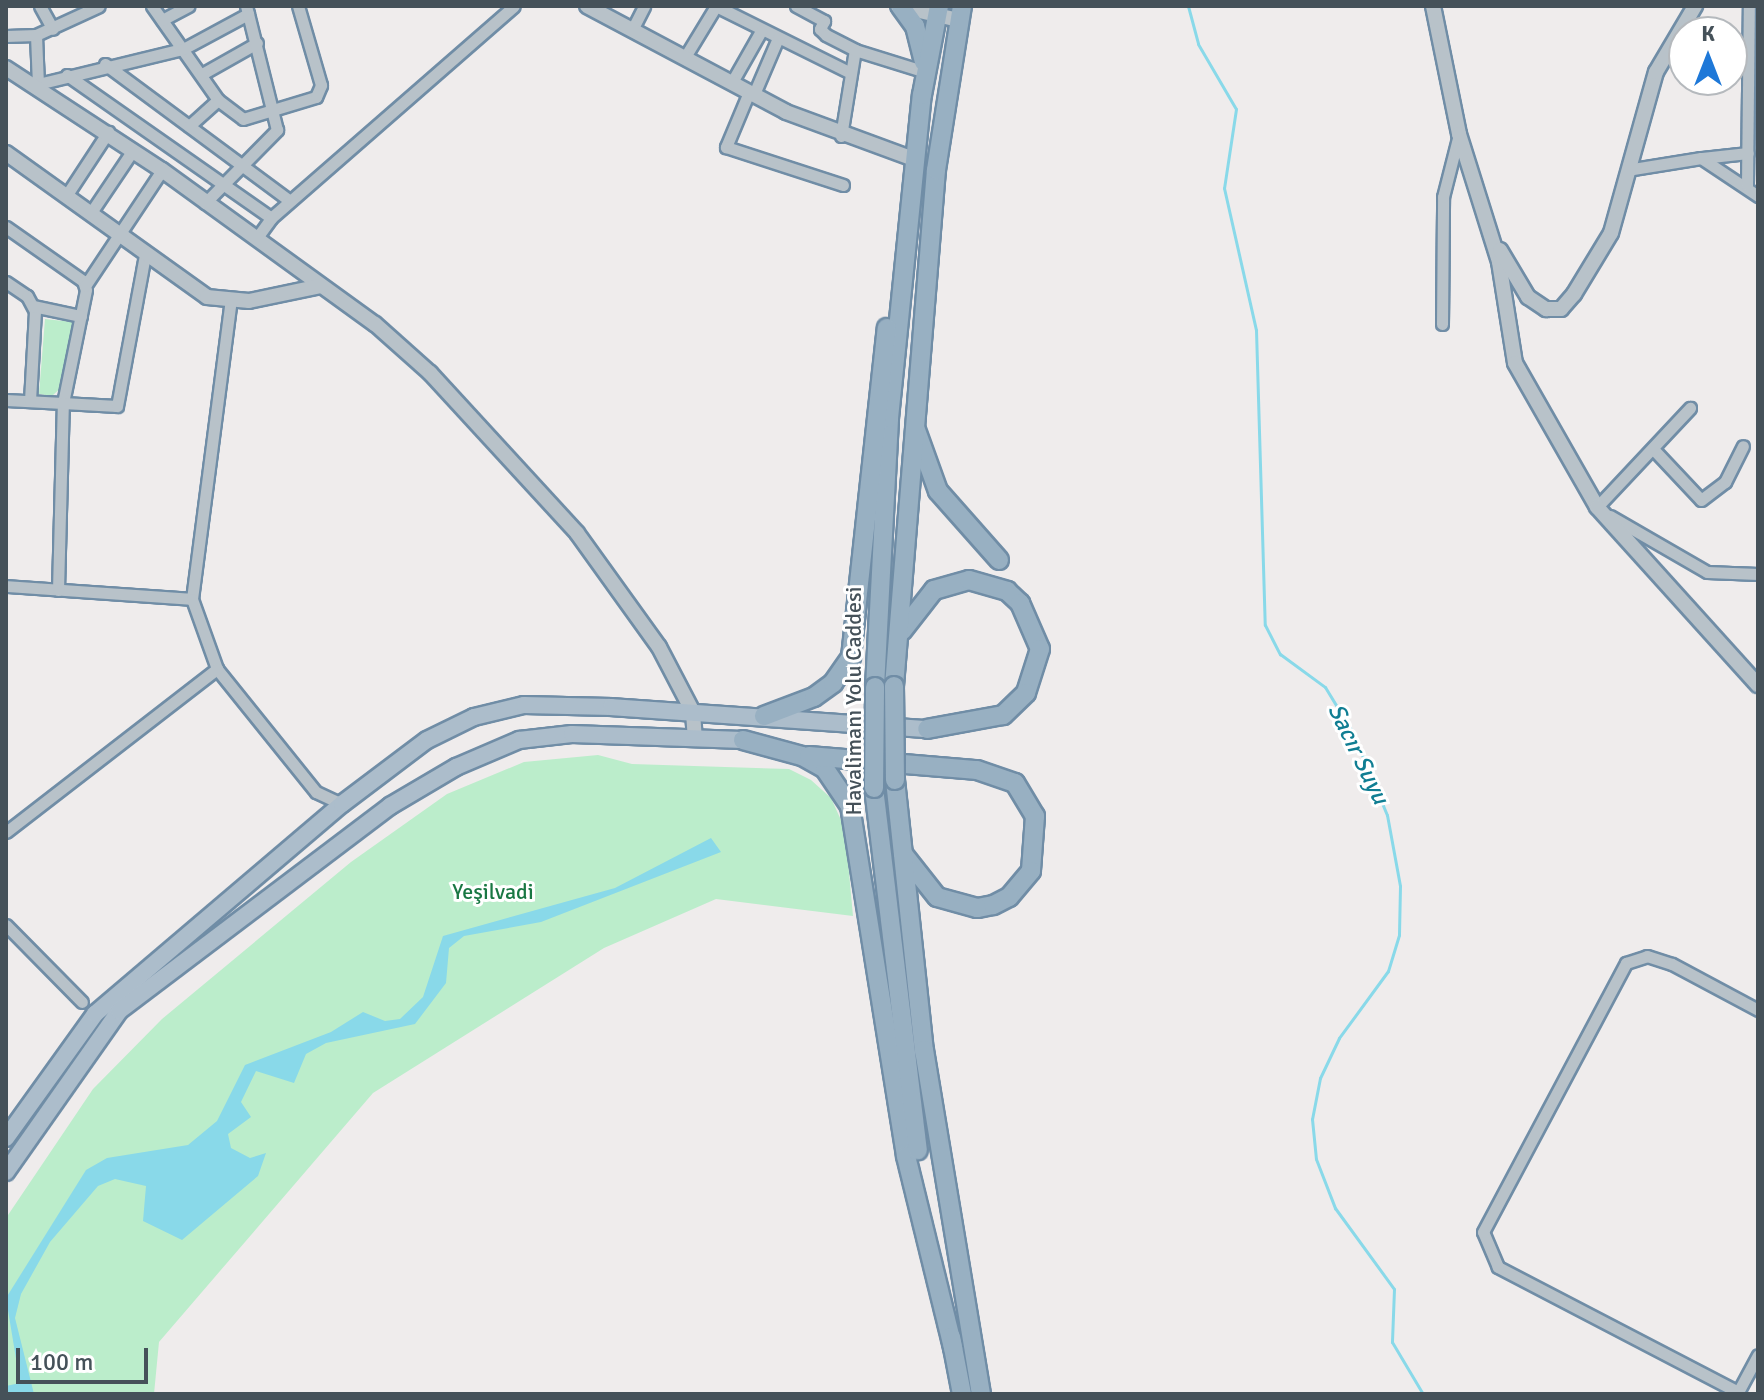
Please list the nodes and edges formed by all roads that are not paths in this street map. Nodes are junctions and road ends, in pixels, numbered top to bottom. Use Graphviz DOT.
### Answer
graph roads {
  1 [pos="40,6"];
  2 [pos="99,6"];
  3 [pos="152,6"];
  4 [pos="188,6"];
  5 [pos="298,6"];
  6 [pos="514,6"];
  7 [pos="587,6"];
  8 [pos="644,6"];
  9 [pos="716,6"];
  10 [pos="796,6"];
  11 [pos="1433,6"];
  12 [pos="1695,6"];
  13 [pos="1749,6"];
  14 [pos="899,7"];
  15 [pos="247,10"];
  16 [pos="938,10"];
  17 [pos="960,15"];
  18 [pos="162,20"];
  19 [pos="53,29"];
  20 [pos="632,30"];
  21 [pos="761,31"];
  22 [pos="36,35"];
  23 [pos="6,36"];
  24 [pos="778,38"];
  25 [pos="257,43"];
  26 [pos="183,49"];
  27 [pos="855,50"];
  28 [pos="685,57"];
  29 [pos="105,64"];
  30 [pos="6,68"];
  31 [pos="849,72"];
  32 [pos="926,72"];
  33 [pos="202,74"];
  34 [pos="67,75"];
  35 [pos="732,82"];
  36 [pos="38,84"];
  37 [pos="752,93"];
  38 [pos="1754,94"];
  39 [pos="218,100"];
  40 [pos="271,109"];
  41 [pos="189,126"];
  42 [pos="108,132"];
  43 [pos="1459,134"];
  44 [pos="841,136"];
  45 [pos="133,150"];
  46 [pos="6,153"];
  47 [pos="1748,153"];
  48 [pos="1701,158"];
  49 [pos="914,159"];
  50 [pos="241,164"];
  51 [pos="1633,169"];
  52 [pos="162,170"];
  53 [pos="223,183"];
  54 [pos="843,185"];
  55 [pos="1747,185"];
  56 [pos="66,196"];
  57 [pos="1758,196"];
  58 [pos="290,201"];
  59 [pos="205,203"];
  60 [pos="90,214"];
  61 [pos="911,216"];
  62 [pos="271,218"];
  63 [pos="6,227"];
  64 [pos="121,237"];
  65 [pos="256,239"];
  66 [pos="1492,239"];
  67 [pos="145,255"];
  68 [pos="6,282"];
  69 [pos="85,286"];
  70 [pos="321,286"];
  71 [pos="231,299"];
  72 [pos="33,306"];
  73 [pos="81,316"];
  74 [pos="1442,324"];
  75 [pos="6,400"];
  76 [pos="30,401"];
  77 [pos="63,403"];
  78 [pos="1690,408"];
  79 [pos="912,418"];
  80 [pos="1743,446"];
  81 [pos="1655,451"];
  82 [pos="1600,510"];
  83 [pos="999,560"];
  84 [pos="1758,574"];
  85 [pos="6,586"];
  86 [pos="58,590"];
  87 [pos="192,599"];
  88 [pos="896,653"];
  89 [pos="217,669"];
  90 [pos="1758,685"];
  91 [pos="693,712"];
  92 [pos="764,716"];
  93 [pos="927,729"];
  94 [pos="695,738"];
  95 [pos="743,740"];
  96 [pos="802,756"];
  97 [pos="342,804"];
  98 [pos="6,832"];
  99 [pos="898,843"];
  100 [pos="6,925"];
  101 [pos="82,1002"];
  102 [pos="1758,1010"];
  103 [pos="6,1138"];
  104 [pos="6,1172"];
  105 [pos="953,1348"];
  106 [pos="1758,1355"];
  107 [pos="1738,1393"];
  108 [pos="962,1394"];
  109 [pos="981,1394"];
  1 -- 19 [label="street"];
  2 -- 19 [label="street"];
  3 -- 18 [label="street"];
  4 -- 18 [label="street"];
  5 -- 40 [label="street"];
  6 -- 58 [label="street"];
  7 -- 20 [label="street"];
  8 -- 20 [label="street"];
  9 -- 21 [label="street"];
  9 -- 28 [label="street"];
  10 -- 27 [label="street"];
  11 -- 43 [label="street"];
  12 -- 51 [label="street"];
  13 -- 38 [label="street"];
  14 -- 16 [label="street"];
  14 -- 32 [label="highway"];
  15 -- 25 [label="street"];
  15 -- 26 [label="street"];
  16 -- 17 [label="street"];
  16 -- 32 [label="highway, Havalimanı Yolu Caddesi"];
  17 -- 79 [label="highway, Havalimanı Yolu Caddesi"];
  18 -- 26 [label="street"];
  19 -- 22 [label="street"];
  20 -- 28 [label="street"];
  21 -- 24 [label="street"];
  21 -- 35 [label="street"];
  22 -- 23 [label="street"];
  22 -- 36 [label="street"];
  24 -- 31 [label="street"];
  24 -- 37 [label="street"];
  25 -- 33 [label="street"];
  25 -- 40 [label="street"];
  26 -- 29 [label="street"];
  26 -- 33 [label="street"];
  27 -- 31 [label="street"];
  27 -- 32 [label="street"];
  28 -- 35 [label="street"];
  29 -- 34 [label="street"];
  29 -- 41 [label="street"];
  30 -- 36 [label="street"];
  31 -- 44 [label="street"];
  32 -- 49 [label="highway, Havalimanı Yolu Caddesi"];
  33 -- 39 [label="street"];
  34 -- 36 [label="street"];
  34 -- 53 [label="street"];
  35 -- 37 [label="street"];
  36 -- 42 [label="street"];
  37 -- 44 [label="street"];
  37 -- 54 [label="street"];
  38 -- 47 [label="street"];
  39 -- 40 [label="street"];
  39 -- 41 [label="street"];
  40 -- 50 [label="street"];
  41 -- 50 [label="street"];
  42 -- 45 [label="street"];
  42 -- 56 [label="street"];
  43 -- 66 [label="street"];
  43 -- 74 [label="street"];
  44 -- 49 [label="street"];
  45 -- 52 [label="street"];
  45 -- 60 [label="street"];
  46 -- 56 [label="street"];
  47 -- 48 [label="street"];
  47 -- 55 [label="street"];
  48 -- 51 [label="street"];
  48 -- 55 [label="street"];
  49 -- 61 [label="highway, Havalimanı Yolu Caddesi"];
  50 -- 53 [label="street"];
  50 -- 58 [label="street"];
  51 -- 66 [label="street"];
  52 -- 59 [label="street"];
  52 -- 64 [label="street"];
  53 -- 59 [label="street"];
  53 -- 62 [label="street"];
  55 -- 57 [label="street"];
  56 -- 60 [label="street"];
  58 -- 62 [label="street"];
  59 -- 65 [label="street"];
  60 -- 64 [label="street"];
  61 -- 92 [label="highway"];
  61 -- 105 [label="highway, Havalimanı Yolu Caddesi, bridge"];
  62 -- 65 [label="street"];
  63 -- 69 [label="street"];
  64 -- 67 [label="street"];
  64 -- 69 [label="street"];
  65 -- 70 [label="street"];
  66 -- 82 [label="street"];
  67 -- 71 [label="street"];
  67 -- 77 [label="street"];
  68 -- 72 [label="street"];
  69 -- 73 [label="street"];
  70 -- 71 [label="street"];
  70 -- 91 [label="street"];
  71 -- 87 [label="street"];
  72 -- 73 [label="street"];
  72 -- 76 [label="street"];
  73 -- 77 [label="street"];
  75 -- 76 [label="street"];
  76 -- 77 [label="street"];
  77 -- 86 [label="street"];
  78 -- 81 [label="street"];
  79 -- 83 [label="highway"];
  79 -- 88 [label="highway, Havalimanı Yolu Caddesi"];
  80 -- 81 [label="street"];
  81 -- 82 [label="street"];
  82 -- 84 [label="street"];
  82 -- 90 [label="street"];
  85 -- 86 [label="street"];
  86 -- 87 [label="street"];
  87 -- 89 [label="street"];
  88 -- 93 [label="highway"];
  88 -- 99 [label="highway, Havalimanı Yolu Caddesi, bridge"];
  89 -- 97 [label="street"];
  89 -- 98 [label="street"];
  91 -- 92 [label="main road"];
  91 -- 94 [label="street"];
  91 -- 97 [label="main road"];
  92 -- 93 [label="main road"];
  94 -- 95 [label="main road"];
  94 -- 104 [label="main road"];
  95 -- 96 [label="highway"];
  96 -- 99 [label="highway"];
  96 -- 105 [label="highway"];
  97 -- 103 [label="main road"];
  99 -- 109 [label="highway, Havalimanı Yolu Caddesi"];
  100 -- 101 [label="street"];
  102 -- 107 [label="street"];
  105 -- 108 [label="highway, Havalimanı Yolu Caddesi"];
  106 -- 107 [label="street"];
}
